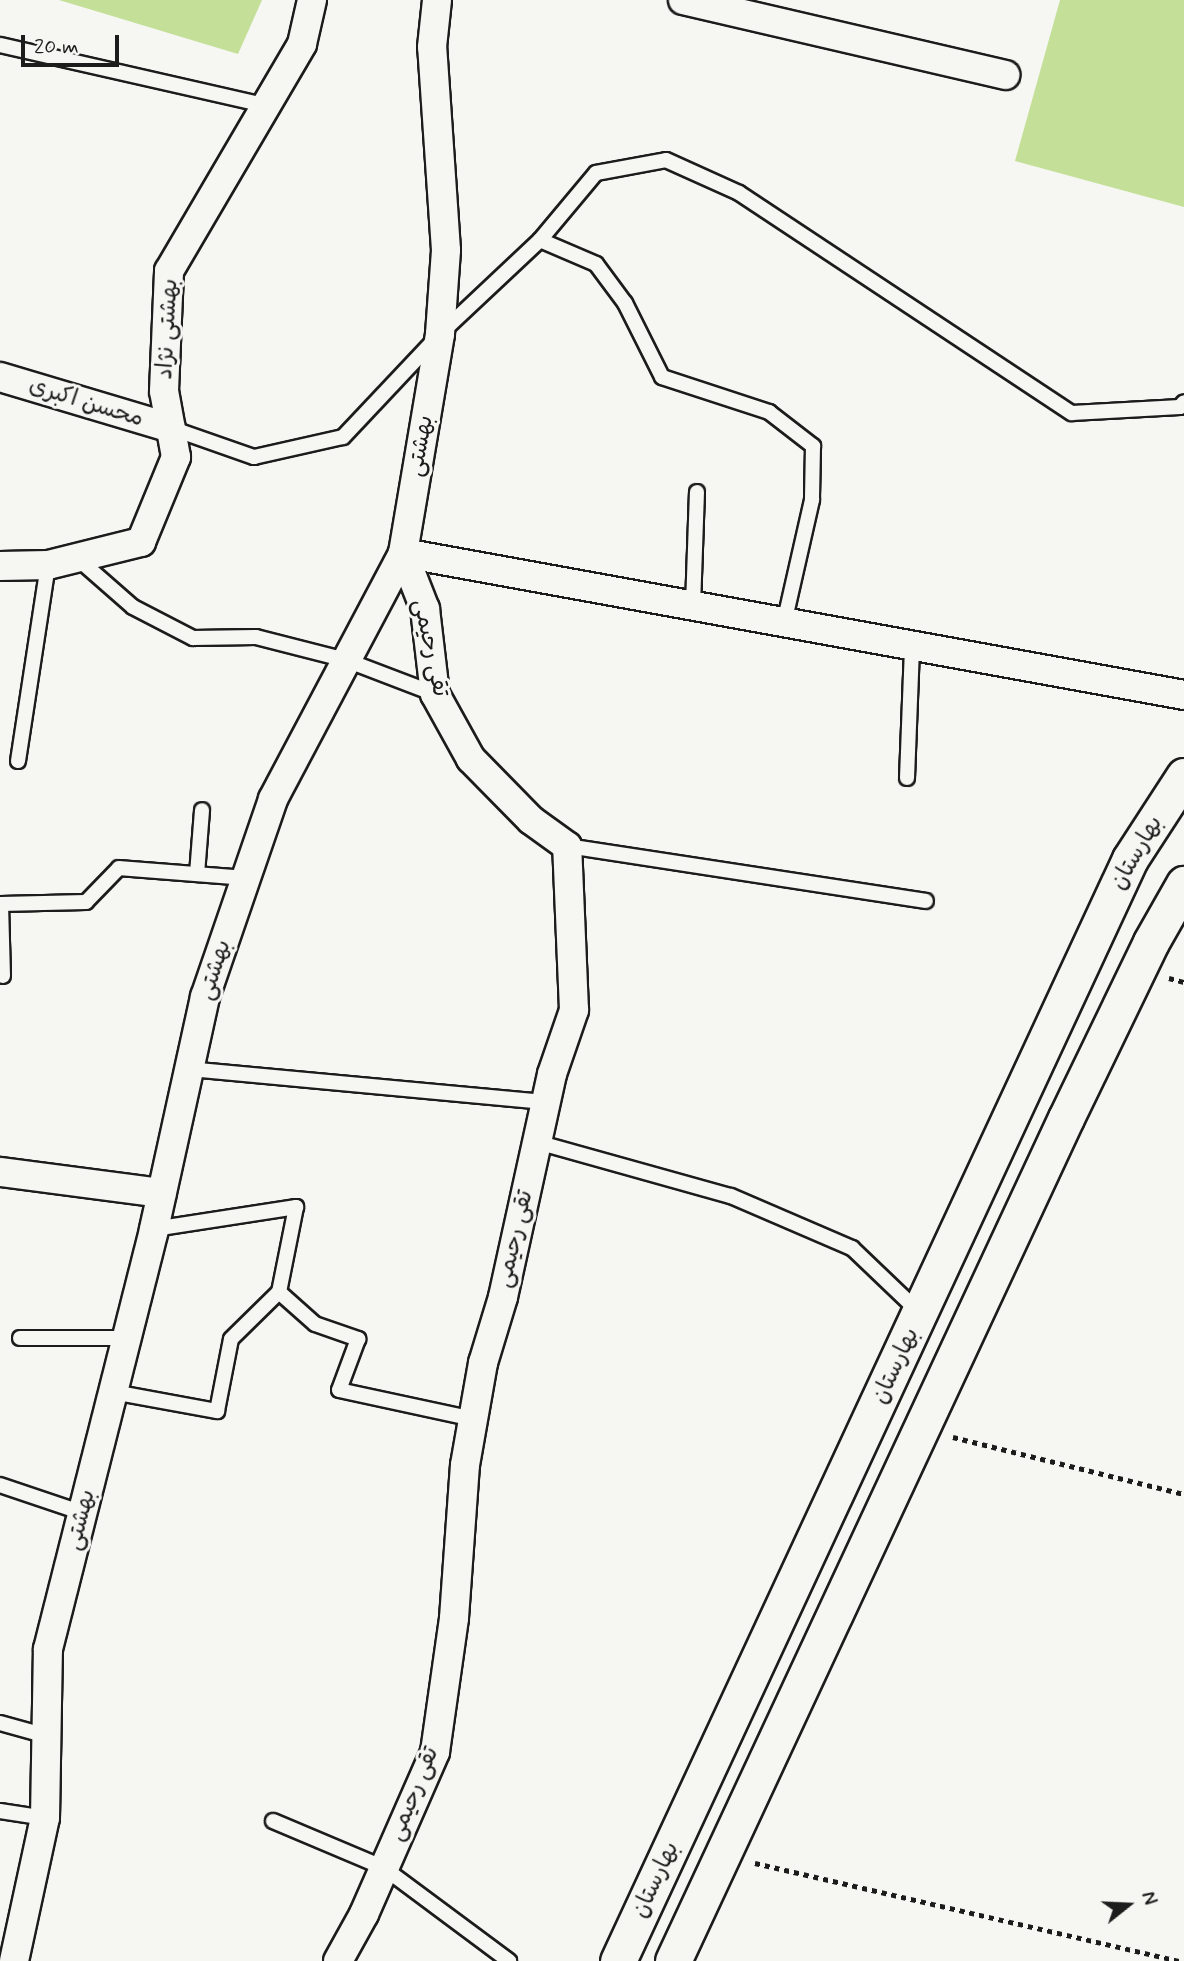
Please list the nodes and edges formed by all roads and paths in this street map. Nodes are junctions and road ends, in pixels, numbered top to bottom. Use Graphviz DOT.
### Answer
graph roads {
  1 [pos="312,0"];
  2 [pos="437,0"];
  3 [pos="682,0"];
  4 [pos="0,45"];
  5 [pos="1005,75"];
  6 [pos="268,106"];
  7 [pos="540,240"];
  8 [pos="440,334"];
  9 [pos="0,377"];
  10 [pos="1184,402"];
  11 [pos="171,428"];
  12 [pos="696,492"];
  13 [pos="403,553"];
  14 [pos="76,558"];
  15 [pos="48,565"];
  16 [pos="0,566"];
  17 [pos="693,606"];
  18 [pos="784,623"];
  19 [pos="912,646"];
  20 [pos="346,660"];
  21 [pos="435,694"];
  22 [pos="1184,695"];
  23 [pos="19,761"];
  24 [pos="1184,776"];
  25 [pos="907,778"];
  26 [pos="202,810"];
  27 [pos="567,846"];
  28 [pos="197,874"];
  29 [pos="246,878"];
  30 [pos="1184,884"];
  31 [pos="926,901"];
  32 [pos="3,976"];
  33 [pos="189,1069"];
  34 [pos="545,1102"];
  35 [pos="537,1142"];
  36 [pos="0,1172"];
  37 [pos="162,1193"];
  38 [pos="154,1229"];
  39 [pos="279,1292"];
  40 [pos="920,1313"];
  41 [pos="965,1335"];
  42 [pos="20,1338"];
  43 [pos="127,1338"];
  44 [pos="113,1392"];
  45 [pos="473,1419"];
  46 [pos="922,1429"];
  47 [pos="0,1485"];
  48 [pos="1184,1494"];
  49 [pos="83,1513"];
  50 [pos="0,1723"];
  51 [pos="43,1735"];
  52 [pos="0,1811"];
  53 [pos="45,1818"];
  54 [pos="273,1821"];
  55 [pos="723,1855"];
  56 [pos="384,1868"];
  57 [pos="14,1961"];
  58 [pos="338,1961"];
  59 [pos="509,1961"];
  60 [pos="618,1961"];
  61 [pos="673,1961"];
  62 [pos="1180,1961"];
  1 -- 6 [label="street, بهشتی نژاد"];
  2 -- 8 [label="street, بهشتی"];
  3 -- 5 [label="street"];
  4 -- 6 [label="lane"];
  6 -- 11 [label="street, بهشتی نژاد"];
  7 -- 8 [label="lane"];
  7 -- 10 [label="lane"];
  7 -- 18 [label="lane"];
  8 -- 11 [label="lane"];
  8 -- 13 [label="street, بهشتی"];
  9 -- 11 [label="street, محسن اکبری"];
  11 -- 14 [label="street, بهشتی نژاد"];
  12 -- 17 [label="lane"];
  13 -- 17 [label="street"];
  13 -- 20 [label="street, بهشتی"];
  13 -- 21 [label="street, تقی رحیمی"];
  14 -- 15 [label="street, بهشتی نژاد"];
  14 -- 20 [label="lane"];
  15 -- 16 [label="street, بهشتی نژاد"];
  15 -- 23 [label="lane"];
  17 -- 18 [label="street"];
  18 -- 19 [label="street"];
  19 -- 22 [label="street"];
  19 -- 25 [label="lane"];
  20 -- 21 [label="lane"];
  20 -- 29 [label="street, بهشتی"];
  21 -- 27 [label="street, تقی رحیمی"];
  24 -- 40 [label="street, بهارستان"];
  26 -- 28 [label="lane"];
  27 -- 31 [label="lane"];
  27 -- 34 [label="street, تقی رحیمی"];
  28 -- 29 [label="lane"];
  28 -- 32 [label="lane"];
  29 -- 33 [label="street, بهشتی"];
  30 -- 41 [label="street"];
  33 -- 34 [label="lane"];
  33 -- 37 [label="street, بهشتی"];
  34 -- 35 [label="street, تقی رحیمی"];
  35 -- 40 [label="lane"];
  35 -- 45 [label="street, تقی رحیمی"];
  36 -- 37 [label="street"];
  37 -- 38 [label="street, بهشتی"];
  38 -- 39 [label="lane"];
  38 -- 43 [label="street, بهشتی"];
  39 -- 44 [label="lane"];
  39 -- 45 [label="lane"];
  40 -- 41 [label="street"];
  40 -- 60 [label="street, بهارستان"];
  41 -- 46 [label="street"];
  42 -- 43 [label="lane"];
  43 -- 44 [label="street, بهشتی"];
  44 -- 49 [label="street, بهشتی"];
  45 -- 56 [label="street, تقی رحیمی"];
  46 -- 48 [label="path"];
  46 -- 55 [label="street"];
  47 -- 49 [label="lane"];
  49 -- 51 [label="street, بهشتی"];
  50 -- 51 [label="lane"];
  51 -- 53 [label="street, بهشتی"];
  52 -- 53 [label="lane"];
  53 -- 57 [label="street, بهشتی"];
  54 -- 56 [label="lane"];
  55 -- 61 [label="street"];
  55 -- 62 [label="path"];
  56 -- 58 [label="street, تقی رحیمی"];
  56 -- 59 [label="lane"];
}
